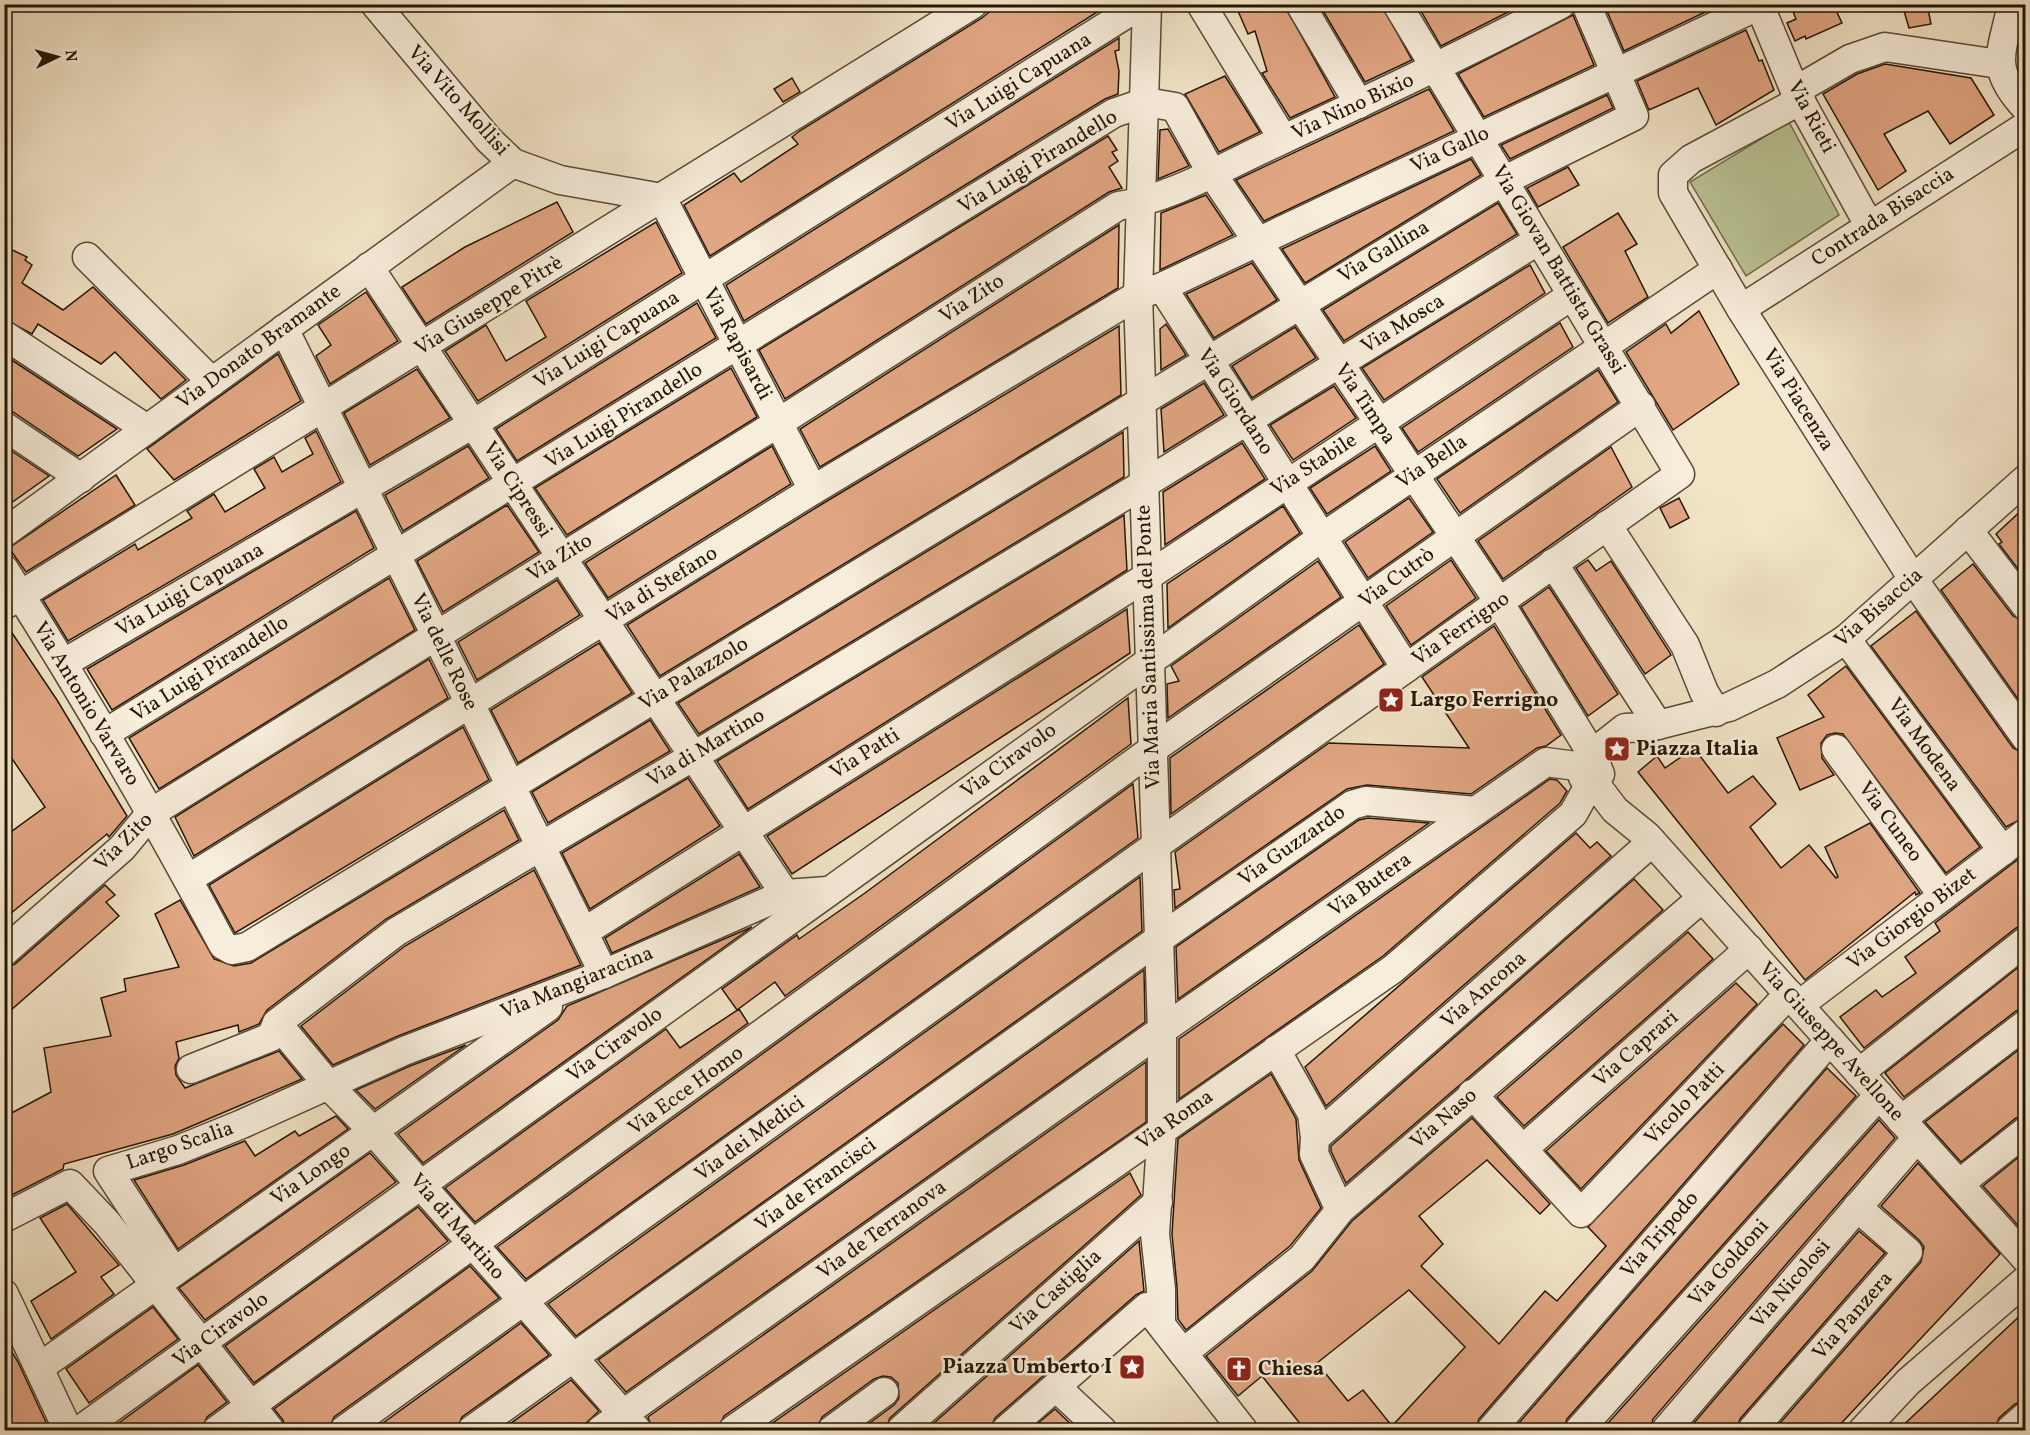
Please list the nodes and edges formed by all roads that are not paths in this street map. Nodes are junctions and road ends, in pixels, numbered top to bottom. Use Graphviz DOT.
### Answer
graph roads {
  1 [pos="375,4"];
  2 [pos="973,4"];
  3 [pos="1144,4"];
  4 [pos="1201,4"];
  5 [pos="1300,4"];
  6 [pos="1397,4"];
  7 [pos="1561,4"];
  8 [pos="1586,4"];
  9 [pos="2012,4"];
  10 [pos="1760,5"];
  11 [pos="2000,64"];
  12 [pos="1436,69"];
  13 [pos="1616,73"];
  14 [pos="1798,96"];
  15 [pos="1146,102"];
  16 [pos="1359,104"];
  17 [pos="2025,108"];
  18 [pos="2025,126"];
  19 [pos="1477,137"];
  20 [pos="1283,139"];
  21 [pos="513,163"];
  22 [pos="1211,172"];
  23 [pos="1503,181"];
  24 [pos="662,198"];
  25 [pos="1143,203"];
  26 [pos="1869,225"];
  27 [pos="1539,240"];
  28 [pos="1257,241"];
  29 [pos="87,257"];
  30 [pos="369,267"];
  31 [pos="1718,269"];
  32 [pos="704,280"];
  33 [pos="1150,291"];
  34 [pos="1571,296"];
  35 [pos="1299,304"];
  36 [pos="1741,309"];
  37 [pos="284,329"];
  38 [pos="4,335"];
  39 [pos="738,346"];
  40 [pos="1605,347"];
  41 [pos="423,348"];
  42 [pos="1208,361"];
  43 [pos="1339,364"];
  44 [pos="212,382"];
  45 [pos="1142,402"];
  46 [pos="1641,406"];
  47 [pos="324,410"];
  48 [pos="1246,420"];
  49 [pos="778,423"];
  50 [pos="1378,423"];
  51 [pos="473,424"];
  52 [pos="4,426"];
  53 [pos="147,429"];
  54 [pos="1680,474"];
  55 [pos="1412,475"];
  56 [pos="81,478"];
  57 [pos="2025,480"];
  58 [pos="1286,482"];
  59 [pos="513,484"];
  60 [pos="1144,484"];
  61 [pos="363,488"];
  62 [pos="813,490"];
  63 [pos="1607,525"];
  64 [pos="1968,530"];
  65 [pos="4,533"];
  66 [pos="1453,536"];
  67 [pos="1322,538"];
  68 [pos="396,555"];
  69 [pos="561,558"];
  70 [pos="1553,563"];
  71 [pos="4,569"];
  72 [pos="1148,576"];
  73 [pos="1913,579"];
  74 [pos="13,600"];
  75 [pos="1499,602"];
  76 [pos="1363,603"];
  77 [pos="2025,606"];
  78 [pos="604,621"];
  79 [pos="436,635"];
  80 [pos="1846,639"];
  81 [pos="1150,661"];
  82 [pos="64,663"];
  83 [pos="1406,668"];
  84 [pos="654,699"];
  85 [pos="471,705"];
  86 [pos="1716,712"];
  87 [pos="1654,726"];
  88 [pos="105,734"];
  89 [pos="2025,738"];
  90 [pos="1153,749"];
  91 [pos="1836,749"];
  92 [pos="694,756"];
  93 [pos="1592,770"];
  94 [pos="510,785"];
  95 [pos="1476,811"];
  96 [pos="151,813"];
  97 [pos="743,831"];
  98 [pos="1644,834"];
  99 [pos="2025,834"];
  100 [pos="540,846"];
  101 [pos="1155,846"];
  102 [pos="2002,851"];
  103 [pos="188,879"];
  104 [pos="827,891"];
  105 [pos="784,894"];
  106 [pos="1943,896"];
  107 [pos="1702,898"];
  108 [pos="584,932"];
  109 [pos="1159,939"];
  110 [pos="2025,941"];
  111 [pos="247,947"];
  112 [pos="1749,950"];
  113 [pos="4,952"];
  114 [pos="593,979"];
  115 [pos="1794,1000"];
  116 [pos="277,1023"];
  117 [pos="2025,1024"];
  118 [pos="1162,1030"];
  119 [pos="1830,1040"];
  120 [pos="1276,1050"];
  121 [pos="191,1069"];
  122 [pos="1859,1073"];
  123 [pos="330,1087"];
  124 [pos="1472,1094"];
  125 [pos="1878,1095"];
  126 [pos="1162,1128"];
  127 [pos="1909,1129"];
  128 [pos="373,1131"];
  129 [pos="2025,1131"];
  130 [pos="1315,1138"];
  131 [pos="1523,1149"];
  132 [pos="1959,1184"];
  133 [pos="421,1186"];
  134 [pos="1158,1202"];
  135 [pos="1857,1207"];
  136 [pos="1340,1210"];
  137 [pos="4,1218"];
  138 [pos="474,1246"];
  139 [pos="2025,1259"];
  140 [pos="165,1278"];
  141 [pos="2022,1290"];
  142 [pos="4,1294"];
  143 [pos="524,1302"];
  144 [pos="1156,1307"];
  145 [pos="202,1344"];
  146 [pos="1188,1349"];
  147 [pos="574,1359"];
  148 [pos="40,1367"];
  149 [pos="1052,1390"];
  150 [pos="884,1392"];
  151 [pos="250,1405"];
  152 [pos="2025,1416"];
  153 [pos="620,1425"];
  154 [pos="68,1431"];
  155 [pos="80,1431"];
  156 [pos="217,1431"];
  157 [pos="270,1431"];
  158 [pos="344,1431"];
  159 [pos="472,1431"];
  160 [pos="733,1431"];
  161 [pos="832,1431"];
  162 [pos="901,1431"];
  163 [pos="1006,1431"];
  164 [pos="1102,1431"];
  165 [pos="1243,1431"];
  166 [pos="1491,1431"];
  167 [pos="1580,1431"];
  168 [pos="1665,1431"];
  169 [pos="1752,1431"];
  170 [pos="1863,1431"];
  171 [pos="2010,1431"];
  1 -- 21 [label="street, Via Vito Mollisi"];
  2 -- 24 [label="street, Via Giuseppe Pitrè"];
  3 -- 15 [label="street, Via Maria Santissima del Ponte"];
  3 -- 32 [label="street, Via Luigi Capuana"];
  4 -- 20 [label="street"];
  5 -- 16 [label="street"];
  6 -- 12 [label="street, Via Giovan Battista Grassi"];
  7 -- 12 [label="street, Via Nino Bixio"];
  8 -- 13 [label="street"];
  9 -- 11 [label="street"];
  10 -- 13 [label="street, Via Gallo"];
  10 -- 14 [label="street, Via Rieti"];
  11 -- 14 [label="street, Via Piacenza"];
  11 -- 17 [label="street"];
  12 -- 16 [label="street, Via Nino Bixio"];
  12 -- 19 [label="street, Via Giovan Battista Grassi"];
  13 -- 19 [label="street, Via Gallo"];
  13 -- 23 [label="street, Via Gallina"];
  14 -- 26 [label="street, Via Rieti"];
  14 -- 31 [label="street, Via Piacenza"];
  15 -- 22 [label="street, Via Timpa"];
  15 -- 25 [label="street, Via Maria Santissima del Ponte"];
  15 -- 39 [label="street, Via Luigi Pirandello"];
  16 -- 20 [label="street, Via Nino Bixio"];
  18 -- 26 [label="street, Contrada Bisaccia"];
  19 -- 23 [label="street, Via Giovan Battista Grassi"];
  19 -- 28 [label="street, Via Gallo"];
  20 -- 22 [label="street, Via Nino Bixio"];
  21 -- 24 [label="street, Via Vito Mollisi"];
  21 -- 30 [label="street, Via Donato Bramante"];
  22 -- 25 [label="street, Via Nino Bixio"];
  22 -- 28 [label="street, Via Timpa"];
  23 -- 27 [label="street, Via Giovan Battista Grassi"];
  23 -- 35 [label="street, Via Gallina"];
  24 -- 32 [label="street, Via Rapisardi"];
  24 -- 41 [label="street, Via Giuseppe Pitrè"];
  25 -- 33 [label="street, Via Maria Santissima del Ponte"];
  25 -- 49 [label="street, Via Zito"];
  26 -- 36 [label="street, Contrada Bisaccia"];
  27 -- 34 [label="street, Via Giovan Battista Grassi"];
  27 -- 43 [label="street, Via Mosca"];
  28 -- 33 [label="street, Via Gallo"];
  28 -- 35 [label="street, Via Timpa"];
  29 -- 44 [label="street"];
  30 -- 37 [label="street, Via Donato Bramante"];
  30 -- 41 [label="street, Via Cipressi"];
  31 -- 36 [label="street, Via Piacenza"];
  31 -- 40 [label="street, Via Bella"];
  32 -- 39 [label="street, Via Rapisardi"];
  32 -- 51 [label="street, Via Luigi Capuana"];
  33 -- 42 [label="street, Via Giordano"];
  33 -- 45 [label="street, Via Maria Santissima del Ponte"];
  33 -- 62 [label="street, Via di Stefano"];
  34 -- 40 [label="street, Via Giovan Battista Grassi"];
  34 -- 50 [label="street, Via Stabile"];
  35 -- 42 [label="street, Via Gallina"];
  35 -- 43 [label="street, Via Timpa"];
  36 -- 73 [label="street, Via Piacenza"];
  37 -- 44 [label="street, Via Donato Bramante"];
  37 -- 47 [label="street, Via delle Rose"];
  38 -- 53 [label="street"];
  39 -- 49 [label="street, Via Rapisardi"];
  39 -- 59 [label="street, Via Luigi Pirandello"];
  40 -- 46 [label="street, Via Giovan Battista Grassi"];
  40 -- 55 [label="street, Via Bella"];
  41 -- 47 [label="street, Via Giuseppe Pitrè"];
  41 -- 51 [label="street, Via Cipressi"];
  42 -- 45 [label="street, Via Gallina"];
  42 -- 48 [label="street, Via Giordano"];
  43 -- 48 [label="street, Via Mosca"];
  43 -- 50 [label="street, Via Timpa"];
  44 -- 53 [label="street, Via Donato Bramante"];
  45 -- 60 [label="street, Via Maria Santissima del Ponte"];
  45 -- 84 [label="street, Via Palazzolo"];
  46 -- 54 [label="street, Via Giovan Battista Grassi"];
  46 -- 66 [label="street, Via Cutrò"];
  47 -- 61 [label="street, Via delle Rose"];
  47 -- 74 [label="street, Via Giuseppe Pitrè"];
  48 -- 58 [label="street, Via Giordano"];
  48 -- 60 [label="street, Via Mosca"];
  49 -- 62 [label="street, Via Rapisardi"];
  49 -- 69 [label="street, Via Zito"];
  50 -- 55 [label="street, Via Timpa"];
  50 -- 58 [label="street, Via Stabile"];
  51 -- 59 [label="street, Via Cipressi"];
  51 -- 61 [label="street, Via Luigi Capuana"];
  52 -- 56 [label="street"];
  53 -- 56 [label="street, Via Donato Bramante"];
  54 -- 63 [label="street, Via Ferrigno"];
  55 -- 66 [label="street, Via Timpa"];
  55 -- 67 [label="street, Via Bella"];
  56 -- 65 [label="street, Via Donato Bramante"];
  57 -- 64 [label="street, Via Bisaccia"];
  58 -- 67 [label="street, Via Giordano"];
  58 -- 72 [label="street, Via Stabile"];
  59 -- 68 [label="street, Via Luigi Pirandello"];
  59 -- 69 [label="street, Via Cipressi"];
  60 -- 72 [label="street, Via Maria Santissima del Ponte"];
  60 -- 92 [label="street, Via di Martino"];
  61 -- 68 [label="street, Via delle Rose"];
  61 -- 82 [label="street, Via Luigi Capuana"];
  62 -- 78 [label="street, Via di Stefano"];
  63 -- 70 [label="street, Via Ferrigno"];
  63 -- 86 [label="street"];
  64 -- 73 [label="street, Via Bisaccia"];
  64 -- 77 [label="street"];
  66 -- 75 [label="street, Via Timpa"];
  66 -- 76 [label="street, Via Cutrò"];
  67 -- 76 [label="street, Via Giordano"];
  67 -- 81 [label="street, Via Bella"];
  68 -- 79 [label="street, Via delle Rose"];
  68 -- 88 [label="street, Via Luigi Pirandello"];
  69 -- 78 [label="street, Via Cipressi"];
  69 -- 79 [label="street, Via Zito"];
  70 -- 75 [label="street, Via Ferrigno"];
  70 -- 87 [label="street"];
  71 -- 74 [label="street, Via Antonio Varvaro"];
  72 -- 81 [label="street, Via Maria Santissima del Ponte"];
  72 -- 97 [label="street, Via Patti"];
  73 -- 80 [label="street, Via Bisaccia"];
  73 -- 89 [label="street, Via Piacenza"];
  74 -- 82 [label="street, Via Antonio Varvaro"];
  75 -- 83 [label="street, Via Ferrigno"];
  75 -- 93 [label="street, Via Timpa"];
  76 -- 83 [label="street, Via Giordano"];
  76 -- 90 [label="street, Via Cutrò"];
  78 -- 84 [label="street, Via Cipressi"];
  78 -- 85 [label="street, Via di Stefano"];
  79 -- 85 [label="street, Via delle Rose"];
  79 -- 96 [label="street, Via Zito"];
  80 -- 86 [label="street, Via Bisaccia"];
  80 -- 102 [label="street, Via Modena"];
  81 -- 90 [label="street, Via Maria Santissima del Ponte"];
  81 -- 104 [label="street, Via Ciravolo"];
  82 -- 88 [label="street, Via Antonio Varvaro"];
  83 -- 101 [label="street, Via Ferrigno"];
  84 -- 92 [label="street, Via Cipressi"];
  84 -- 94 [label="street, Via Palazzolo"];
  85 -- 94 [label="street, Via delle Rose"];
  85 -- 103 [label="street, Via di Stefano"];
  86 -- 87 [label="street, Via Bisaccia"];
  87 -- 93 [label="street"];
  88 -- 96 [label="street, Via Antonio Varvaro"];
  90 -- 101 [label="street, Via Maria Santissima del Ponte"];
  90 -- 138 [label="street, Via Ecce Homo"];
  91 -- 106 [label="street, Via Cuneo"];
  92 -- 97 [label="street, Via Cipressi"];
  92 -- 100 [label="street, Via di Martino"];
  93 -- 95 [label="street, Via Butera"];
  93 -- 98 [label="street, Via Giuseppe Avellone"];
  93 -- 120 [label="street, Via Roma"];
  94 -- 100 [label="street, Via delle Rose"];
  94 -- 111 [label="street, Via Palazzolo"];
  95 -- 109 [label="street, Via Guzzardo"];
  95 -- 118 [label="street, Via Butera"];
  96 -- 103 [label="street, Via Antonio Varvaro"];
  96 -- 113 [label="street, Via Zito"];
  97 -- 105 [label="street, Via Cipressi"];
  97 -- 108 [label="street, Via Patti"];
  98 -- 107 [label="street, Via Giuseppe Avellone"];
  98 -- 130 [label="street, Via Ancona"];
  99 -- 102 [label="street, Via Giorgio Bizet"];
  100 -- 108 [label="street, Via delle Rose"];
  100 -- 116 [label="street, Via di Martino"];
  101 -- 109 [label="street, Via Maria Santissima del Ponte"];
  101 -- 143 [label="street, Via dei Medici"];
  102 -- 106 [label="street, Via Giorgio Bizet"];
  103 -- 111 [label="street, Via Antonio Varvaro"];
  104 -- 105 [label="street, Via Mangiaracina"];
  104 -- 133 [label="street, Via Ciravolo"];
  105 -- 114 [label="street, Via Mangiaracina"];
  106 -- 115 [label="street, Via Giorgio Bizet"];
  107 -- 112 [label="street, Via Giuseppe Avellone"];
  107 -- 124 [label="street, Via Naso"];
  108 -- 114 [label="street, Via delle Rose"];
  109 -- 118 [label="street, Via Maria Santissima del Ponte"];
  109 -- 147 [label="street, Via de Francisci"];
  110 -- 122 [label="street"];
  112 -- 115 [label="street, Via Giuseppe Avellone"];
  112 -- 131 [label="street, Via Caprari"];
  114 -- 123 [label="street, Via Mangiaracina"];
  114 -- 128 [label="street, Via Longo"];
  115 -- 119 [label="street, Via Giuseppe Avellone"];
  115 -- 131 [label="street, Vicolo Patti"];
  116 -- 121 [label="street, Via di Martino"];
  116 -- 123 [label="street, Via di Martino"];
  117 -- 127 [label="street, Via Nicolosi"];
  118 -- 126 [label="street, Via Maria Santissima del Ponte"];
  118 -- 153 [label="street, Via de Terranova"];
  119 -- 122 [label="street, Via Giuseppe Avellone"];
  119 -- 166 [label="street, Via Tripodo"];
  120 -- 126 [label="street, Via Roma"];
  120 -- 130 [label="street"];
  122 -- 125 [label="street, Via Giuseppe Avellone"];
  123 -- 128 [label="street, Via di Martino"];
  123 -- 140 [label="street, Largo Scalia"];
  124 -- 131 [label="street"];
  124 -- 136 [label="street, Via Naso"];
  125 -- 127 [label="street, Via Giuseppe Avellone"];
  125 -- 167 [label="street, Via Goldoni"];
  126 -- 134 [label="street, Via Maria Santissima del Ponte"];
  126 -- 160 [label="street, Via Roma"];
  127 -- 132 [label="street, Via Giuseppe Avellone"];
  127 -- 135 [label="street, Via Nicolosi"];
  128 -- 133 [label="street, Via di Martino"];
  128 -- 140 [label="street, Via Longo"];
  129 -- 132 [label="street"];
  130 -- 136 [label="street"];
  132 -- 139 [label="street, Via Giuseppe Avellone"];
  133 -- 138 [label="street, Via di Martino"];
  133 -- 145 [label="street, Via Ciravolo"];
  134 -- 144 [label="street, Via Maria Santissima del Ponte"];
  134 -- 162 [label="street, Via Castiglia"];
  135 -- 168 [label="street, Via Nicolosi"];
  135 -- 169 [label="street, Via Panzera"];
  136 -- 146 [label="street, Via Naso"];
  137 -- 140 [label="street"];
  138 -- 143 [label="street, Via di Martino"];
  138 -- 151 [label="street, Via Ecce Homo"];
  140 -- 145 [label="street"];
  140 -- 148 [label="street, Via Longo"];
  141 -- 170 [label="street"];
  142 -- 148 [label="street"];
  143 -- 147 [label="street, Via di Martino"];
  143 -- 158 [label="street, Via dei Medici"];
  144 -- 146 [label="street"];
  144 -- 149 [label="street"];
  145 -- 151 [label="street"];
  145 -- 155 [label="street, Via Ciravolo"];
  146 -- 165 [label="street"];
  147 -- 153 [label="street, Via di Martino"];
  147 -- 159 [label="street, Via de Francisci"];
  148 -- 154 [label="street"];
  149 -- 163 [label="street"];
  149 -- 164 [label="street"];
  150 -- 161 [label="street"];
  151 -- 156 [label="street, Via Ecce Homo"];
  151 -- 157 [label="street"];
  152 -- 171 [label="street"];
}
